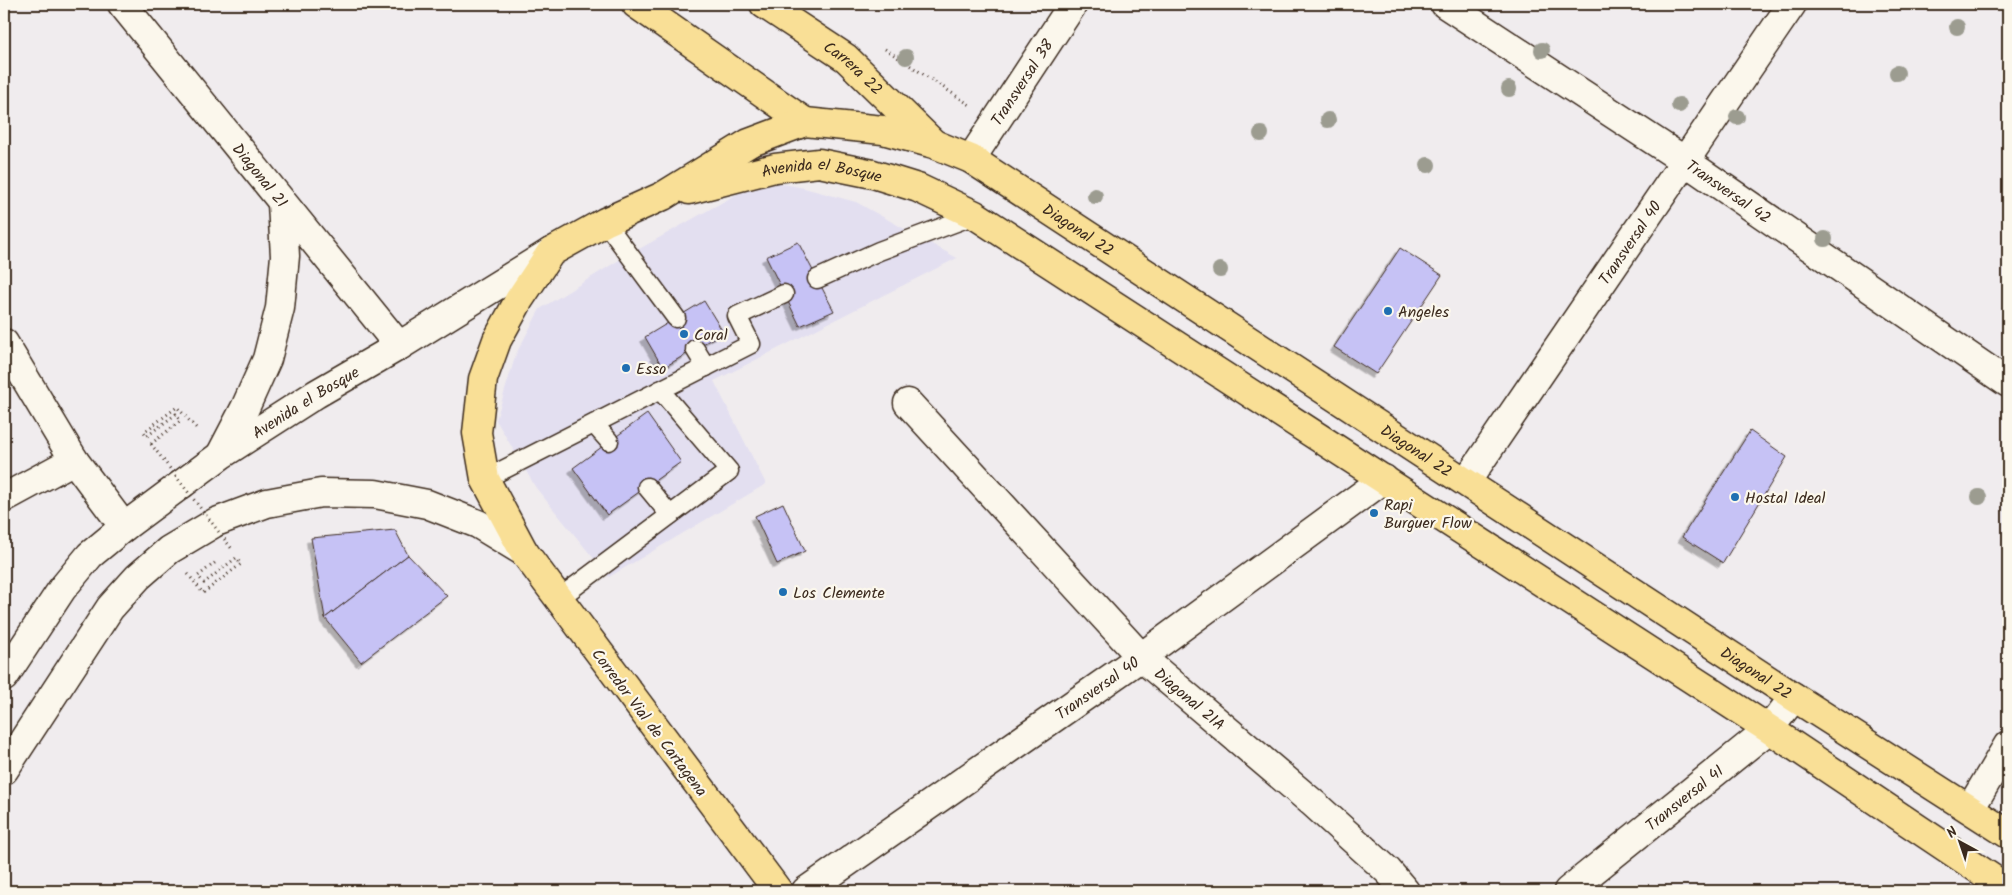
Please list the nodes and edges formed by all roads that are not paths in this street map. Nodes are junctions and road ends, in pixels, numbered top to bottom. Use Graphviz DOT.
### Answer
graph roads {
  1 [pos="122,4"];
  2 [pos="636,4"];
  3 [pos="764,4"];
  4 [pos="1073,4"];
  5 [pos="1445,4"];
  6 [pos="1792,4"];
  7 [pos="805,122"];
  8 [pos="934,144"];
  9 [pos="971,160"];
  10 [pos="1685,161"];
  11 [pos="663,196"];
  12 [pos="282,203"];
  13 [pos="975,214"];
  14 [pos="606,222"];
  15 [pos="551,252"];
  16 [pos="817,279"];
  17 [pos="784,294"];
  18 [pos="676,318"];
  19 [pos="4,342"];
  20 [pos="399,346"];
  21 [pos="695,349"];
  22 [pos="1265,351"];
  23 [pos="706,367"];
  24 [pos="2008,383"];
  25 [pos="1243,387"];
  26 [pos="660,390"];
  27 [pos="908,403"];
  28 [pos="594,424"];
  29 [pos="610,441"];
  30 [pos="221,455"];
  31 [pos="74,460"];
  32 [pos="485,479"];
  33 [pos="1384,479"];
  34 [pos="1466,482"];
  35 [pos="647,486"];
  36 [pos="4,498"];
  37 [pos="670,515"];
  38 [pos="124,527"];
  39 [pos="524,552"];
  40 [pos="558,599"];
  41 [pos="1140,657"];
  42 [pos="4,677"];
  43 [pos="1794,697"];
  44 [pos="1769,729"];
  45 [pos="2008,745"];
  46 [pos="4,770"];
  47 [pos="1970,809"];
  48 [pos="2008,834"];
  49 [pos="2008,890"];
  50 [pos="778,891"];
  51 [pos="806,891"];
  52 [pos="1405,891"];
  53 [pos="1568,891"];
  1 -- 12 [label="street, Diagonal 21"];
  2 -- 7 [label="main road"];
  3 -- 8 [label="main road, Carrera 22"];
  4 -- 9 [label="street, Transversal 38"];
  5 -- 10 [label="street, Transversal 42"];
  6 -- 10 [label="street, Transversal 40"];
  7 -- 8 [label="main road, Diagonal 22"];
  7 -- 11 [label="main road, Avenida el Bosque"];
  8 -- 9 [label="main road, Diagonal 22"];
  9 -- 22 [label="main road, Diagonal 22"];
  10 -- 24 [label="street, Transversal 42"];
  10 -- 34 [label="street, Transversal 40"];
  11 -- 13 [label="main road, Avenida el Bosque"];
  11 -- 14 [label="main road, Avenida el Bosque"];
  12 -- 20 [label="street, Diagonal 21"];
  12 -- 30 [label="street"];
  13 -- 16 [label="lane"];
  13 -- 25 [label="main road"];
  14 -- 15 [label="main road, Avenida el Bosque"];
  14 -- 18 [label="lane"];
  15 -- 20 [label="street, Avenida el Bosque"];
  15 -- 32 [label="main road, Corredor Vial de Cartagena"];
  17 -- 23 [label="lane"];
  19 -- 31 [label="street"];
  20 -- 30 [label="street, Avenida el Bosque"];
  21 -- 23 [label="lane"];
  22 -- 25 [label="main road"];
  22 -- 34 [label="main road, Diagonal 22"];
  23 -- 26 [label="lane"];
  25 -- 33 [label="main road"];
  26 -- 28 [label="lane"];
  26 -- 37 [label="lane"];
  27 -- 41 [label="street, Diagonal 21A"];
  28 -- 29 [label="lane"];
  28 -- 32 [label="lane"];
  30 -- 38 [label="street, Avenida el Bosque"];
  31 -- 36 [label="street"];
  31 -- 38 [label="street"];
  32 -- 39 [label="main road, Corredor Vial de Cartagena"];
  33 -- 41 [label="street, Transversal 40"];
  33 -- 44 [label="main road"];
  34 -- 43 [label="main road, Diagonal 22"];
  35 -- 37 [label="lane"];
  37 -- 40 [label="lane"];
  38 -- 42 [label="street, Avenida el Bosque"];
  39 -- 40 [label="main road, Corredor Vial de Cartagena"];
  39 -- 46 [label="street"];
  40 -- 50 [label="main road, Corredor Vial de Cartagena"];
  41 -- 51 [label="street, Transversal 40"];
  41 -- 52 [label="street, Diagonal 21A"];
  43 -- 44 [label="street, Transversal 41"];
  43 -- 47 [label="main road, Diagonal 22"];
  44 -- 49 [label="main road"];
  44 -- 53 [label="street, Transversal 41"];
  45 -- 47 [label="street"];
  47 -- 48 [label="main road, Diagonal 22"];
}
